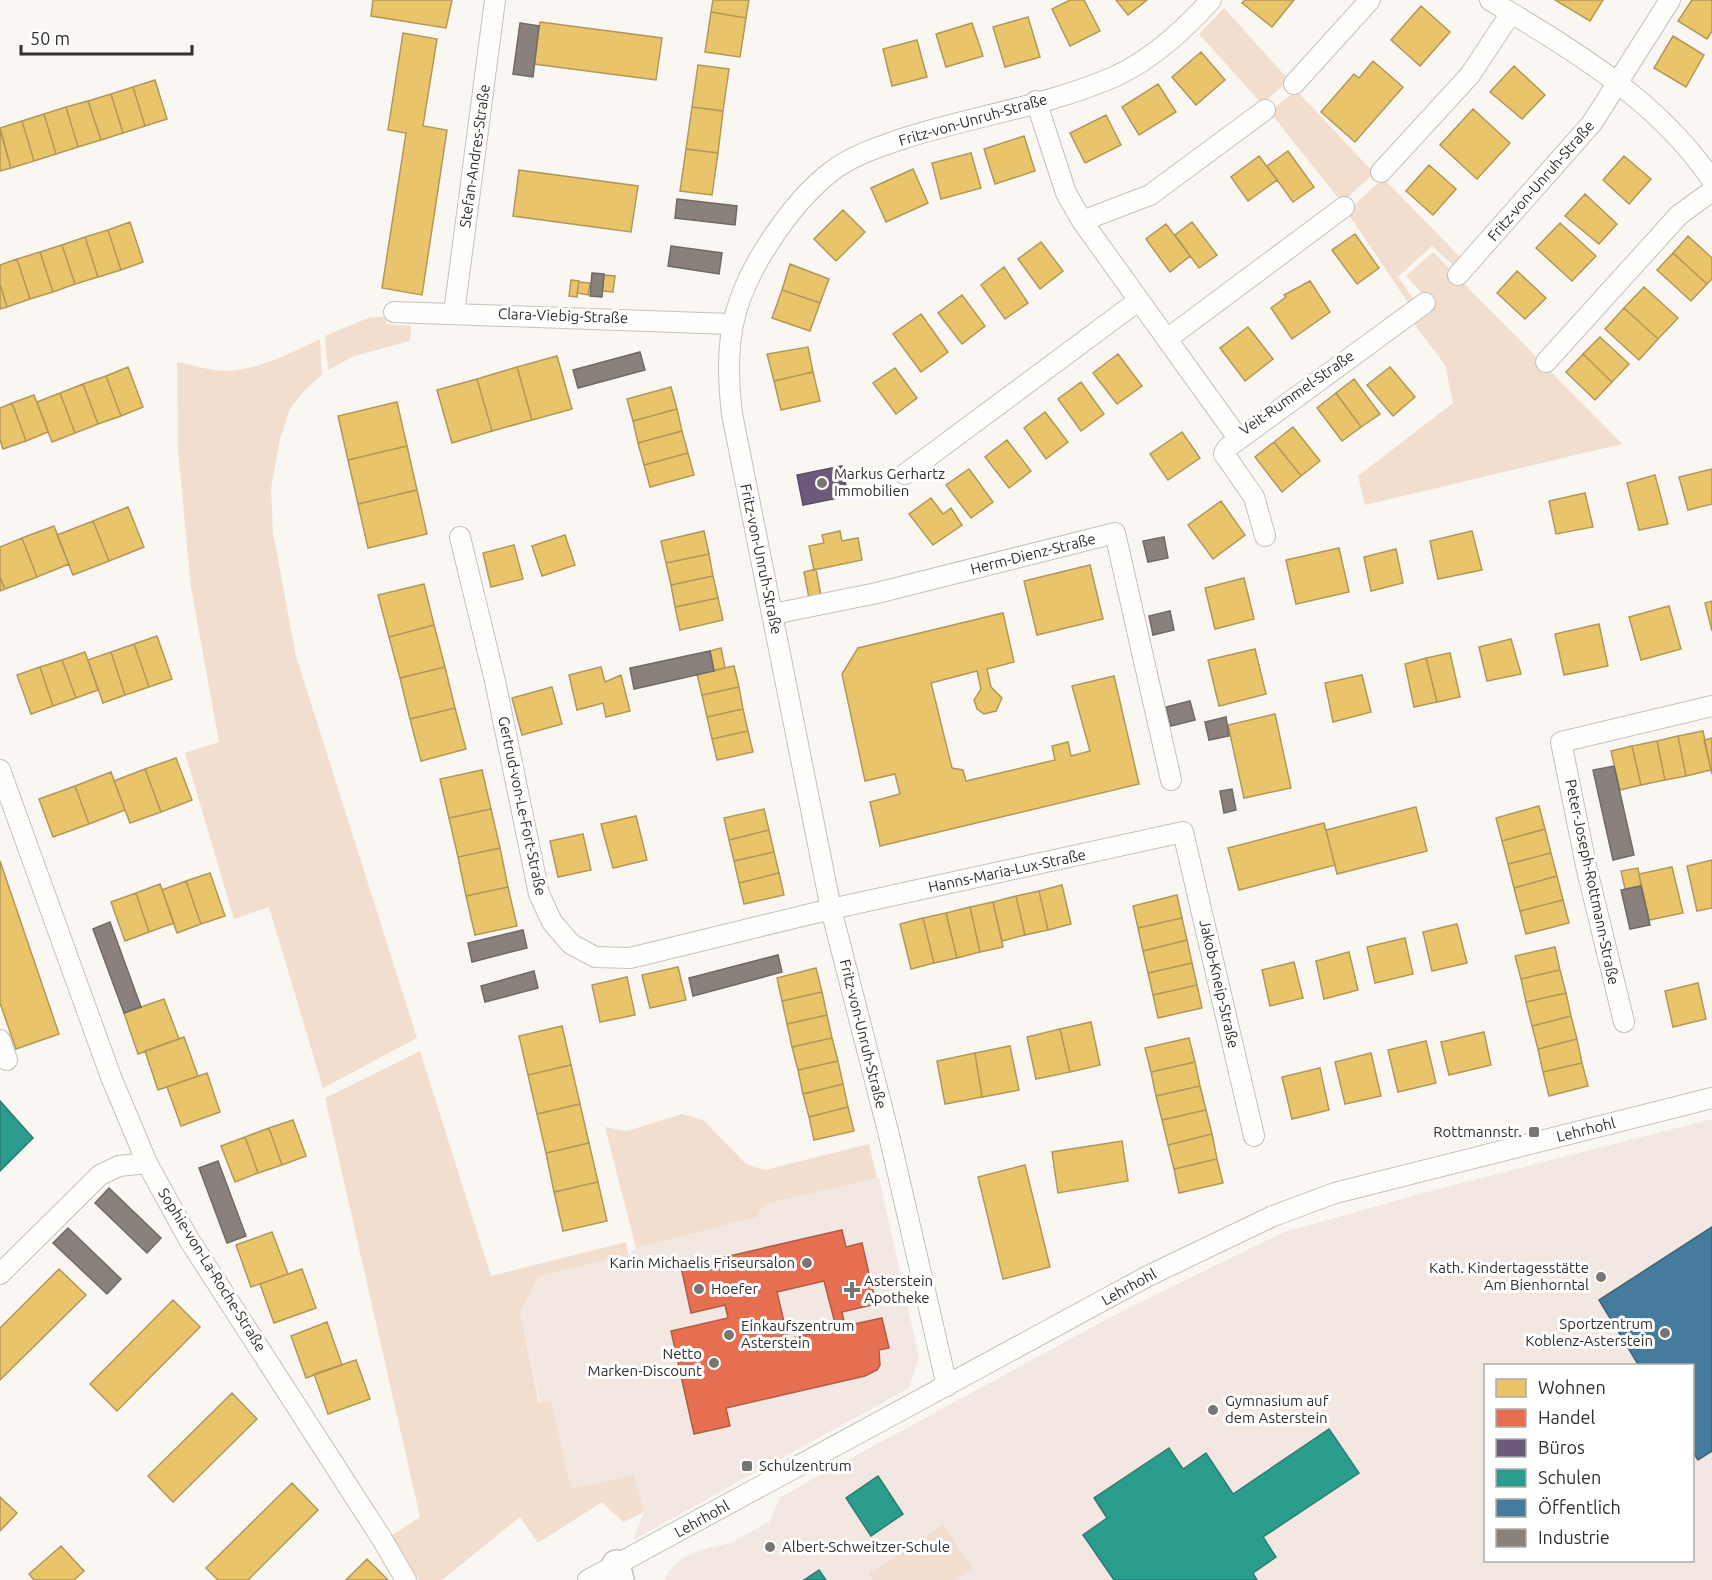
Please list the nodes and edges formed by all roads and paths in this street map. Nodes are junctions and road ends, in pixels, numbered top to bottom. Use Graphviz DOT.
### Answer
graph roads {
  1 [pos="495,0"];
  2 [pos="1211,0"];
  3 [pos="1370,0"];
  4 [pos="1490,0"];
  5 [pos="1670,0"];
  6 [pos="1511,13"];
  7 [pos="1618,83"];
  8 [pos="1294,84"];
  9 [pos="1036,102"];
  10 [pos="1265,110"];
  11 [pos="1381,172"];
  12 [pos="1712,180"];
  13 [pos="1712,191"];
  14 [pos="1344,207"];
  15 [pos="1082,221"];
  16 [pos="1458,275"];
  17 [pos="1138,300"];
  18 [pos="1425,303"];
  19 [pos="394,312"];
  20 [pos="454,312"];
  21 [pos="731,324"];
  22 [pos="1167,339"];
  23 [pos="1546,362"];
  24 [pos="1238,438"];
  25 [pos="905,474"];
  26 [pos="1265,536"];
  27 [pos="460,537"];
  28 [pos="773,614"];
  29 [pos="1712,706"];
  30 [pos="0,770"];
  31 [pos="1171,780"];
  32 [pos="1183,832"];
  33 [pos="831,909"];
  34 [pos="1624,1022"];
  35 [pos="0,1040"];
  36 [pos="7,1060"];
  37 [pos="1712,1098"];
  38 [pos="1254,1136"];
  39 [pos="147,1163"];
  40 [pos="0,1274"];
  41 [pos="947,1386"];
  42 [pos="618,1572"];
  43 [pos="405,1580"];
  44 [pos="588,1580"];
  1 -- 20 [label="street, Stefan-Andres-Straße"];
  2 -- 9 [label="street, Fritz-von-Unruh-Straße"];
  3 -- 8 [label="street"];
  4 -- 6 [label="street"];
  5 -- 7 [label="street, Fritz-von-Unruh-Straße"];
  6 -- 7 [label="street"];
  6 -- 11 [label="street"];
  7 -- 12 [label="street"];
  7 -- 16 [label="street, Fritz-von-Unruh-Straße"];
  9 -- 15 [label="street, Veit-Rummel-Straße"];
  9 -- 21 [label="street, Fritz-von-Unruh-Straße"];
  10 -- 15 [label="street"];
  13 -- 23 [label="street"];
  14 -- 22 [label="street"];
  15 -- 17 [label="street, Veit-Rummel-Straße"];
  17 -- 22 [label="street, Veit-Rummel-Straße"];
  17 -- 25 [label="street"];
  18 -- 24 [label="street, Veit-Rummel-Straße"];
  19 -- 20 [label="street, Clara-Viebig-Straße"];
  20 -- 21 [label="street, Clara-Viebig-Straße"];
  21 -- 28 [label="street, Fritz-von-Unruh-Straße"];
  22 -- 24 [label="street, Veit-Rummel-Straße"];
  24 -- 26 [label="street"];
  27 -- 33 [label="street, Gertrud-von-Le-Fort-Straße"];
  28 -- 31 [label="street, Herm-Dienz-Straße"];
  28 -- 33 [label="street, Fritz-von-Unruh-Straße"];
  29 -- 34 [label="street, Peter-Joseph-Rottmann-Straße"];
  30 -- 39 [label="street, Sophie-von-La-Roche-Straße"];
  32 -- 33 [label="street, Hanns-Maria-Lux-Straße"];
  32 -- 38 [label="street, Jakob-Kneip-Straße"];
  33 -- 41 [label="street, Fritz-von-Unruh-Straße"];
  35 -- 36 [label="street"];
  37 -- 41 [label="street, Lehrhohl"];
  39 -- 40 [label="street"];
  39 -- 43 [label="street, Sophie-von-La-Roche-Straße"];
  41 -- 42 [label="street, Lehrhohl"];
  42 -- 44 [label="street, Lehrhohl"];
}
